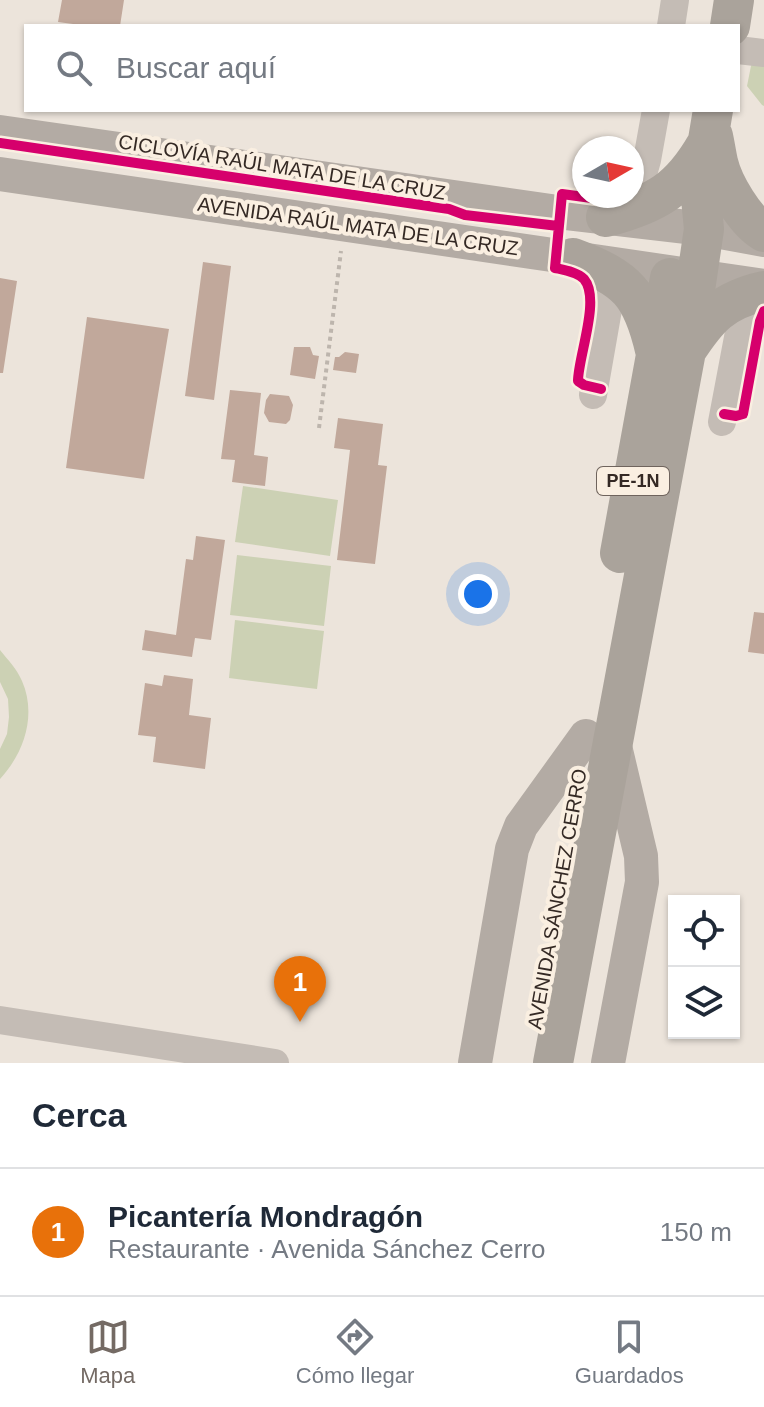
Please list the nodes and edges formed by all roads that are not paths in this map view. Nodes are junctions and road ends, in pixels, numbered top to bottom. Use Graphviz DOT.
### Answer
graph roads {
  1 [pos="675,0"];
  2 [pos="734,0"];
  3 [pos="671,24"];
  4 [pos="730,24"];
  5 [pos="740,50"];
  6 [pos="764,53"];
  7 [pos="656,112"];
  8 [pos="711,125"];
  9 [pos="0,132"];
  10 [pos="0,174"];
  11 [pos="620,213"];
  12 [pos="762,224"];
  13 [pos="691,228"];
  14 [pos="573,258"];
  15 [pos="684,274"];
  16 [pos="614,275"];
  17 [pos="758,290"];
  18 [pos="671,352"];
  19 [pos="593,395"];
  20 [pos="722,422"];
  21 [pos="600,737"];
  22 [pos="0,1020"];
  23 [pos="275,1063"];
  24 [pos="475,1063"];
  25 [pos="528,1063"];
  26 [pos="553,1063"];
  27 [pos="608,1063"];
  1 -- 3 [label="street"];
  2 -- 4 [label="highway"];
  5 -- 6 [label="street"];
  7 -- 11 [label="street"];
  8 -- 11 [label="highway"];
  8 -- 12 [label="highway"];
  8 -- 13 [label="highway, AVENIDA SÁNCHEZ CERRO / PE-1N"];
  9 -- 11 [label="main road, AVENIDA RAÚL MATA DE LA CRUZ"];
  10 -- 14 [label="main road, AVENIDA RAÚL MATA DE LA CRUZ"];
  11 -- 13 [label="main road, AVENIDA RAÚL MATA DE LA CRUZ"];
  12 -- 13 [label="main road, AVENIDA RAÚL MATA DE LA CRUZ"];
  13 -- 15 [label="highway, AVENIDA SÁNCHEZ CERRO / PE-1N"];
  14 -- 15 [label="main road, AVENIDA RAÚL MATA DE LA CRUZ"];
  14 -- 16 [label="highway"];
  15 -- 17 [label="main road, AVENIDA RAÚL MATA DE LA CRUZ"];
  15 -- 18 [label="highway, AVENIDA SÁNCHEZ CERRO / PE-1N"];
  16 -- 18 [label="highway"];
  16 -- 19 [label="street"];
  17 -- 18 [label="highway"];
  17 -- 20 [label="street"];
  18 -- 21 [label="highway, AVENIDA SÁNCHEZ CERRO / PE-1N"];
  21 -- 24 [label="main road, AVENIDA SÁNCHEZ CERRO"];
  21 -- 25 [label="highway, AVENIDA SÁNCHEZ CERRO / PE-1N"];
  21 -- 26 [label="highway, AVENIDA SÁNCHEZ CERRO / PE-1N"];
  21 -- 27 [label="main road, AVENIDA SÁNCHEZ CERRO"];
  22 -- 23 [label="street"];
}
